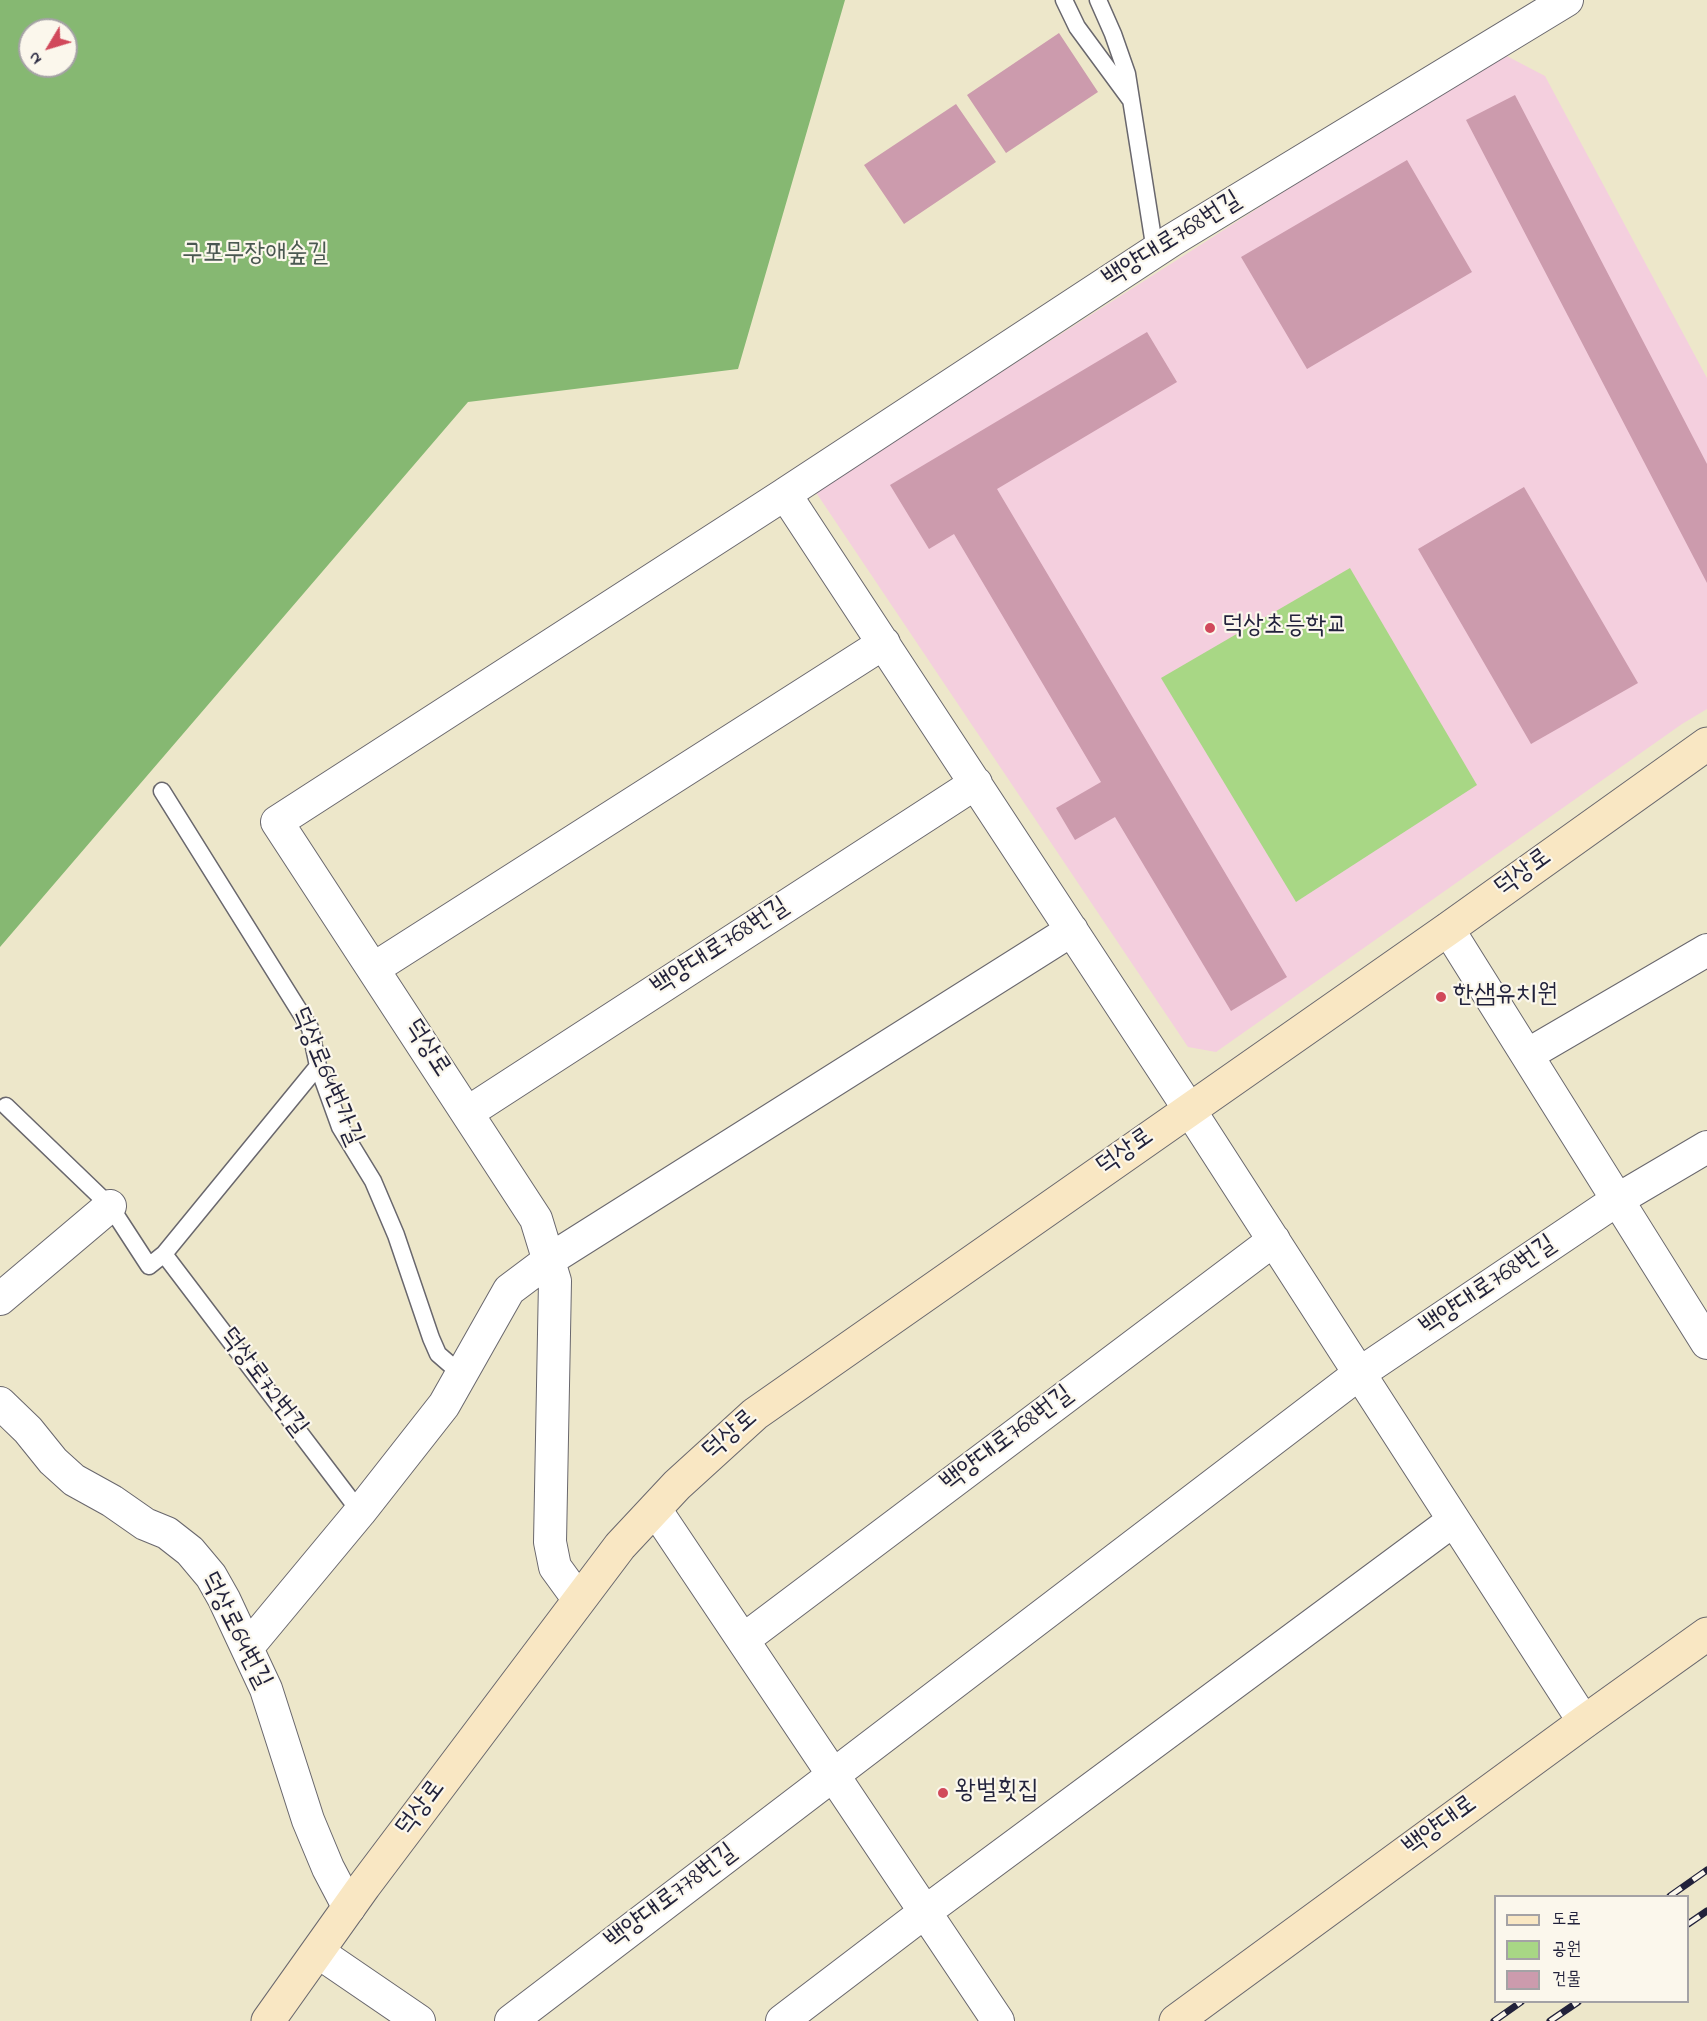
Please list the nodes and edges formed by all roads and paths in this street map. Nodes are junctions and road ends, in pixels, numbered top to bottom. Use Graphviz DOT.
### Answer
graph roads {
  1 [pos="1064,0"];
  2 [pos="1098,0"];
  3 [pos="1566,0"];
  4 [pos="1132,102"];
  5 [pos="1155,251"];
  6 [pos="785,494"];
  7 [pos="884,643"];
  8 [pos="1707,744"];
  9 [pos="976,783"];
  10 [pos="162,791"];
  11 [pos="278,822"];
  12 [pos="1448,929"];
  13 [pos="1072,930"];
  14 [pos="1707,950"];
  15 [pos="373,969"];
  16 [pos="1527,1055"];
  17 [pos="318,1066"];
  18 [pos="6,1106"];
  19 [pos="1189,1109"];
  20 [pos="467,1113"];
  21 [pos="1707,1147"];
  22 [pos="1617,1200"];
  23 [pos="110,1206"];
  24 [pos="1274,1240"];
  25 [pos="164,1254"];
  26 [pos="549,1260"];
  27 [pos="0,1299"];
  28 [pos="1707,1341"];
  29 [pos="1360,1373"];
  30 [pos="461,1374"];
  31 [pos="0,1402"];
  32 [pos="655,1509"];
  33 [pos="360,1512"];
  34 [pos="1454,1520"];
  35 [pos="579,1600"];
  36 [pos="1707,1634"];
  37 [pos="743,1640"];
  38 [pos="247,1648"];
  39 [pos="1584,1722"];
  40 [pos="834,1776"];
  41 [pos="349,1908"];
  42 [pos="925,1912"];
  43 [pos="318,1952"];
  44 [pos="268,2021"];
  45 [pos="419,2021"];
  46 [pos="511,2021"];
  47 [pos="782,2021"];
  48 [pos="998,2021"];
  49 [pos="1176,2021"];
  1 -- 4 [label="lane"];
  2 -- 4 [label="lane"];
  3 -- 5 [label="street, 백양대로768번길"];
  4 -- 5 [label="lane"];
  5 -- 6 [label="street, 백양대로768번길"];
  6 -- 7 [label="street"];
  6 -- 11 [label="street, 백양대로768번길"];
  7 -- 9 [label="street"];
  7 -- 15 [label="street"];
  8 -- 12 [label="main road, 덕상로"];
  9 -- 13 [label="street"];
  9 -- 20 [label="street, 백양대로768번길"];
  10 -- 17 [label="lane, 덕상로64번가길"];
  11 -- 15 [label="street, 덕상로"];
  12 -- 16 [label="street"];
  12 -- 19 [label="main road, 덕상로"];
  13 -- 19 [label="street"];
  13 -- 26 [label="street"];
  14 -- 16 [label="street"];
  15 -- 20 [label="street, 덕상로"];
  16 -- 22 [label="street"];
  17 -- 25 [label="lane"];
  17 -- 30 [label="lane, 덕상로64번가길"];
  18 -- 23 [label="lane"];
  19 -- 24 [label="street"];
  19 -- 32 [label="main road, 덕상로"];
  20 -- 26 [label="street, 덕상로"];
  21 -- 22 [label="street, 백양대로768번길"];
  22 -- 28 [label="street"];
  22 -- 29 [label="street, 백양대로768번길"];
  23 -- 25 [label="lane"];
  23 -- 27 [label="street"];
  24 -- 29 [label="street"];
  24 -- 37 [label="street, 백양대로768번길"];
  25 -- 33 [label="lane, 덕상로72번길"];
  26 -- 30 [label="street"];
  26 -- 35 [label="street, 덕상로"];
  29 -- 34 [label="street"];
  29 -- 40 [label="street, 백양대로768번길"];
  30 -- 33 [label="street"];
  31 -- 38 [label="street, 덕상로64번길"];
  32 -- 35 [label="main road, 덕상로"];
  32 -- 37 [label="street"];
  33 -- 38 [label="street"];
  34 -- 39 [label="street"];
  34 -- 42 [label="street"];
  35 -- 41 [label="main road, 덕상로"];
  36 -- 39 [label="main road, 백양대로"];
  37 -- 40 [label="street"];
  38 -- 41 [label="street, 덕상로64번길"];
  39 -- 49 [label="main road, 백양대로"];
  40 -- 42 [label="street"];
  40 -- 46 [label="street, 백양대로778번길"];
  41 -- 43 [label="main road, 덕상로"];
  42 -- 47 [label="street"];
  42 -- 48 [label="street"];
  43 -- 44 [label="main road, 덕상로"];
  43 -- 45 [label="street"];
}
